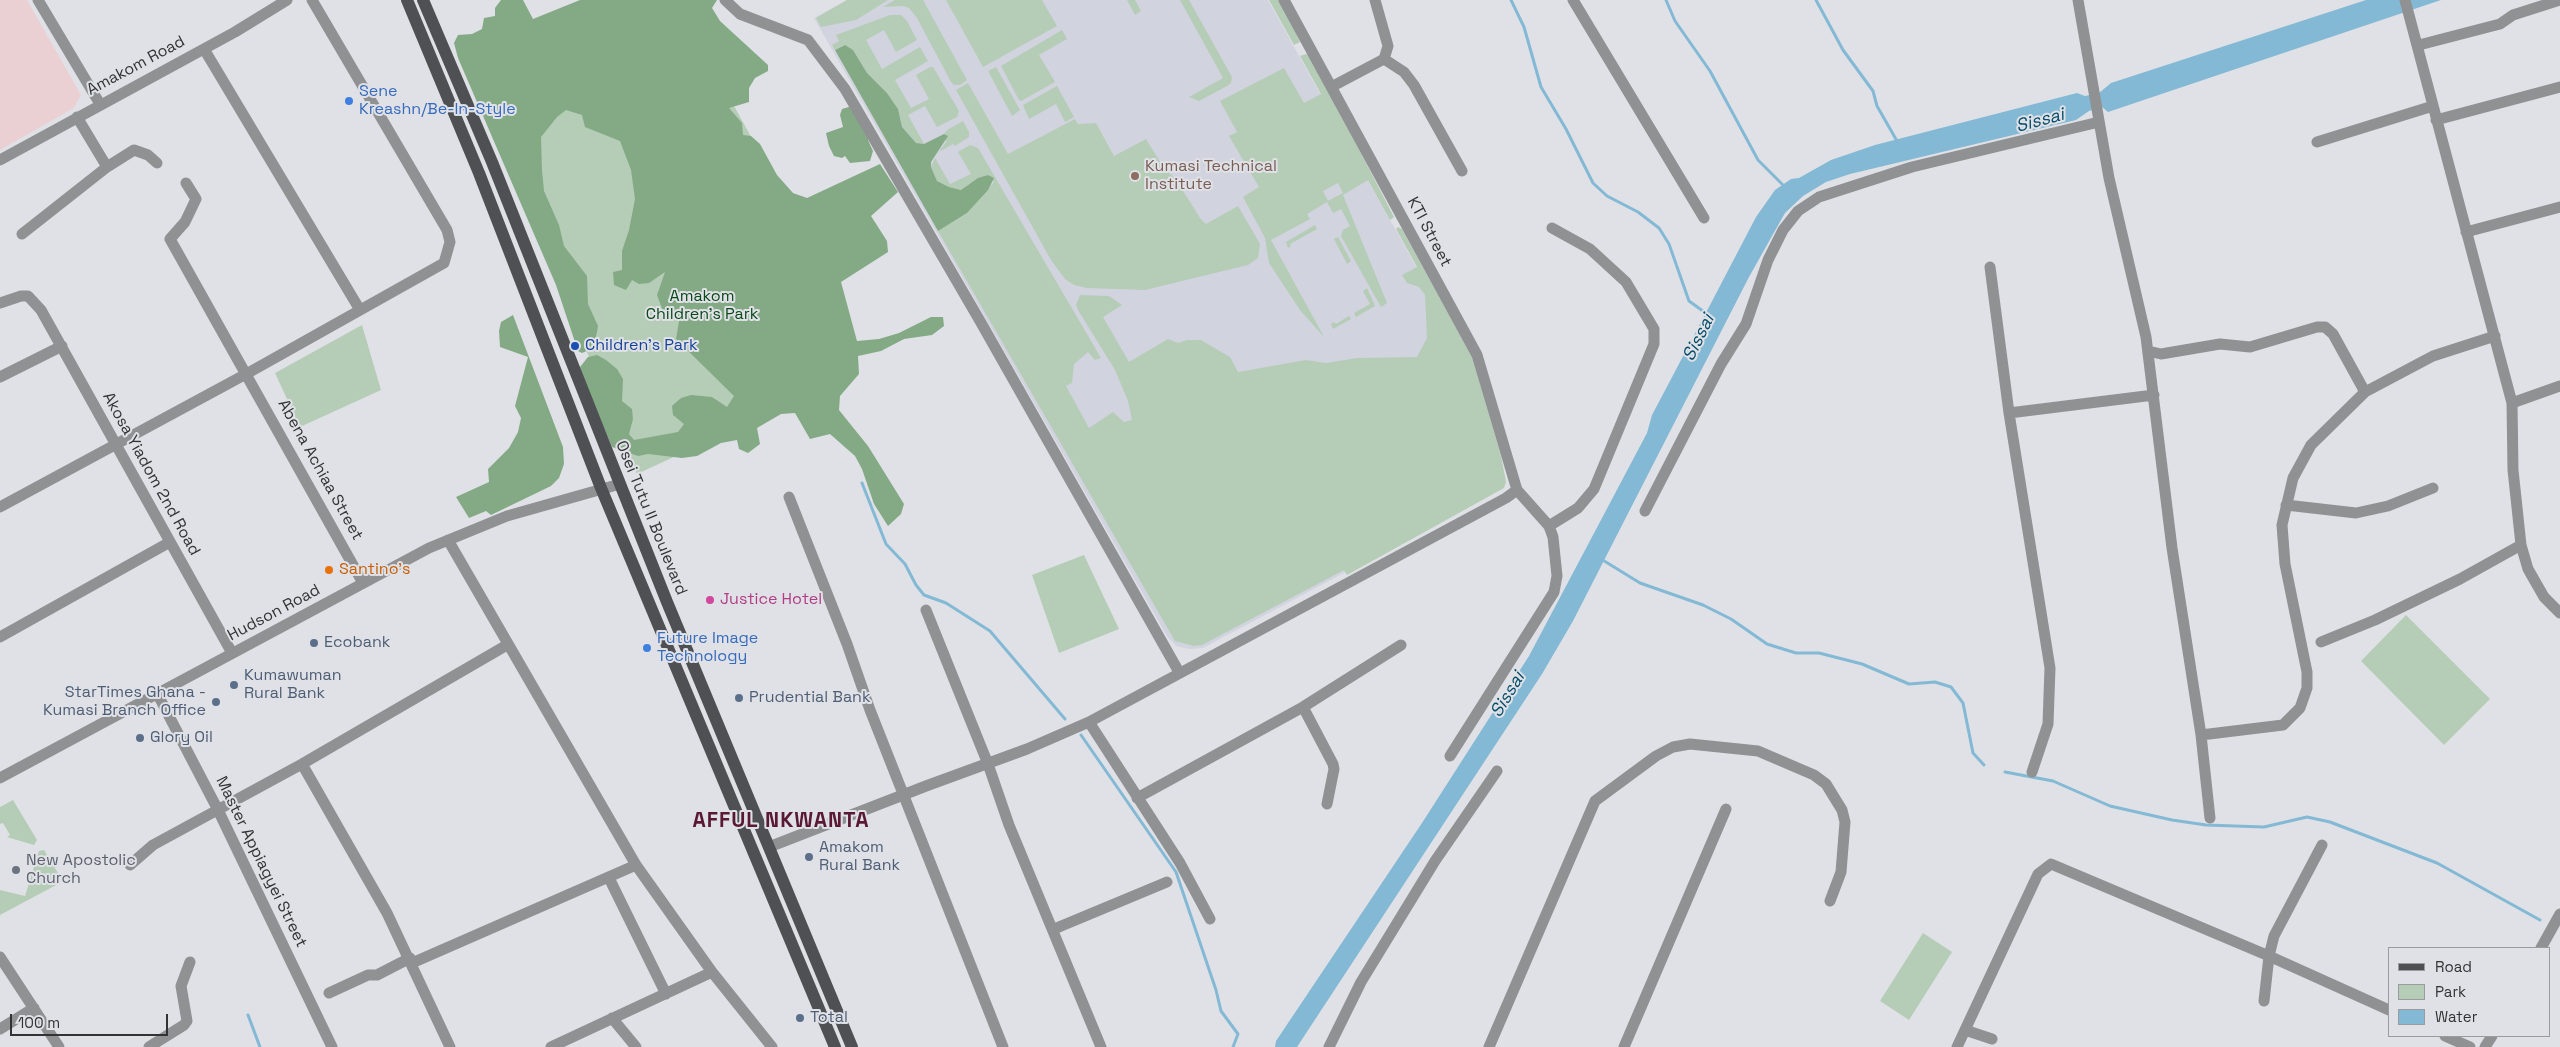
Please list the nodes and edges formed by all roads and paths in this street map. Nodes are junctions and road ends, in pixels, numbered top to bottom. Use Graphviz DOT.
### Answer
graph roads {
  1 [pos="38,0"];
  2 [pos="287,0"];
  3 [pos="312,0"];
  4 [pos="407,0"];
  5 [pos="725,0"];
  6 [pos="1284,0"];
  7 [pos="1375,0"];
  8 [pos="1572,0"];
  9 [pos="2078,0"];
  10 [pos="2405,0"];
  11 [pos="2560,0"];
  12 [pos="425,3"];
  13 [pos="2418,45"];
  14 [pos="204,49"];
  15 [pos="1384,59"];
  16 [pos="1333,86"];
  17 [pos="2560,87"];
  18 [pos="100,104"];
  19 [pos="2433,106"];
  20 [pos="77,117"];
  21 [pos="2098,120"];
  22 [pos="2436,120"];
  23 [pos="2317,142"];
  24 [pos="0,160"];
  25 [pos="157,163"];
  26 [pos="107,167"];
  27 [pos="1462,171"];
  28 [pos="186,183"];
  29 [pos="2560,207"];
  30 [pos="1704,218"];
  31 [pos="1552,228"];
  32 [pos="2466,232"];
  33 [pos="22,234"];
  34 [pos="1990,266"];
  35 [pos="0,303"];
  36 [pos="360,310"];
  37 [pos="2495,336"];
  38 [pos="62,346"];
  39 [pos="2148,351"];
  40 [pos="248,374"];
  41 [pos="0,378"];
  42 [pos="2560,386"];
  43 [pos="2365,392"];
  44 [pos="2154,395"];
  45 [pos="2512,403"];
  46 [pos="2009,413"];
  47 [pos="117,445"];
  48 [pos="620,484"];
  49 [pos="601,488"];
  50 [pos="2433,488"];
  51 [pos="1517,490"];
  52 [pos="789,497"];
  53 [pos="2286,505"];
  54 [pos="0,507"];
  55 [pos="1645,511"];
  56 [pos="1549,526"];
  57 [pos="448,540"];
  58 [pos="170,542"];
  59 [pos="2521,545"];
  60 [pos="363,583"];
  61 [pos="926,610"];
  62 [pos="2560,612"];
  63 [pos="0,637"];
  64 [pos="2322,642"];
  65 [pos="507,645"];
  66 [pos="1401,645"];
  67 [pos="232,654"];
  68 [pos="1179,672"];
  69 [pos="157,693"];
  70 [pos="1303,706"];
  71 [pos="1089,722"];
  72 [pos="2201,735"];
  73 [pos="1450,756"];
  74 [pos="302,764"];
  75 [pos="988,764"];
  76 [pos="1497,771"];
  77 [pos="2032,772"];
  78 [pos="0,778"];
  79 [pos="905,794"];
  80 [pos="1137,798"];
  81 [pos="1327,804"];
  82 [pos="1726,808"];
  83 [pos="218,810"];
  84 [pos="2210,818"];
  85 [pos="2322,845"];
  86 [pos="770,847"];
  87 [pos="130,865"];
  88 [pos="636,865"];
  89 [pos="609,878"];
  90 [pos="1167,882"];
  91 [pos="1830,901"];
  92 [pos="2560,914"];
  93 [pos="1210,919"];
  94 [pos="1054,929"];
  95 [pos="2542,947"];
  96 [pos="2269,956"];
  97 [pos="0,957"];
  98 [pos="411,961"];
  99 [pos="190,962"];
  100 [pos="712,972"];
  101 [pos="329,993"];
  102 [pos="666,994"];
  103 [pos="2264,1001"];
  104 [pos="34,1008"];
  105 [pos="2388,1010"];
  106 [pos="612,1018"];
  107 [pos="0,1030"];
  108 [pos="1965,1030"];
  109 [pos="2447,1037"];
  110 [pos="1992,1038"];
  111 [pos="59,1047"];
  112 [pos="149,1047"];
  113 [pos="332,1047"];
  114 [pos="450,1047"];
  115 [pos="551,1047"];
  116 [pos="636,1047"];
  117 [pos="772,1047"];
  118 [pos="835,1047"];
  119 [pos="852,1047"];
  120 [pos="1004,1047"];
  121 [pos="1101,1047"];
  122 [pos="1329,1047"];
  123 [pos="1489,1047"];
  124 [pos="1624,1047"];
  125 [pos="1957,1047"];
  126 [pos="2470,1047"];
  1 -- 18 [label="street"];
  2 -- 14 [label="street, Amakom Road"];
  3 -- 36 [label="street"];
  4 -- 49 [label="main road"];
  5 -- 68 [label="street"];
  6 -- 16 [label="street, KTI Street"];
  7 -- 15 [label="street"];
  8 -- 30 [label="street"];
  9 -- 21 [label="street"];
  10 -- 13 [label="street"];
  11 -- 13 [label="street"];
  12 -- 48 [label="main road, Osei Tutu II Boulevard"];
  13 -- 19 [label="street"];
  14 -- 18 [label="street, Amakom Road"];
  14 -- 36 [label="street"];
  15 -- 16 [label="street"];
  15 -- 27 [label="street"];
  16 -- 51 [label="street, KTI Street"];
  17 -- 22 [label="street"];
  18 -- 20 [label="street, Amakom Road"];
  19 -- 22 [label="street"];
  19 -- 23 [label="street"];
  20 -- 24 [label="street, Amakom Road"];
  20 -- 26 [label="street"];
  21 -- 39 [label="street"];
  21 -- 55 [label="street"];
  22 -- 32 [label="street"];
  25 -- 26 [label="street"];
  26 -- 33 [label="street"];
  28 -- 40 [label="street, Abena Achiaa Street"];
  29 -- 32 [label="street"];
  31 -- 56 [label="street"];
  32 -- 37 [label="street"];
  34 -- 46 [label="street"];
  35 -- 38 [label="street, Akosa Yiadom 2nd Road"];
  36 -- 40 [label="street"];
  37 -- 43 [label="street"];
  37 -- 45 [label="street"];
  38 -- 41 [label="street"];
  38 -- 47 [label="street, Akosa Yiadom 2nd Road"];
  39 -- 43 [label="street"];
  39 -- 44 [label="street"];
  40 -- 47 [label="street"];
  40 -- 60 [label="street, Abena Achiaa Street"];
  42 -- 45 [label="street"];
  43 -- 53 [label="street"];
  44 -- 46 [label="street"];
  44 -- 72 [label="street"];
  45 -- 59 [label="street"];
  46 -- 77 [label="street"];
  47 -- 54 [label="street"];
  47 -- 58 [label="street, Akosa Yiadom 2nd Road"];
  48 -- 49 [label="street, Hudson Road"];
  48 -- 86 [label="main road, Osei Tutu II Boulevard"];
  49 -- 57 [label="street, Hudson Road"];
  49 -- 118 [label="main road"];
  50 -- 53 [label="street"];
  51 -- 56 [label="street"];
  51 -- 68 [label="street"];
  52 -- 79 [label="street"];
  53 -- 72 [label="street"];
  56 -- 73 [label="street"];
  57 -- 60 [label="street, Hudson Road"];
  57 -- 65 [label="street"];
  58 -- 63 [label="street"];
  58 -- 67 [label="street, Akosa Yiadom 2nd Road"];
  59 -- 62 [label="street"];
  59 -- 64 [label="street"];
  60 -- 67 [label="street, Hudson Road"];
  61 -- 75 [label="street"];
  65 -- 74 [label="street"];
  65 -- 88 [label="street"];
  66 -- 70 [label="street"];
  67 -- 69 [label="street, Hudson Road"];
  68 -- 71 [label="street"];
  69 -- 78 [label="street, Hudson Road"];
  69 -- 83 [label="street, Master Appiagyei Street"];
  70 -- 80 [label="street"];
  70 -- 81 [label="street"];
  71 -- 75 [label="street"];
  71 -- 80 [label="street"];
  72 -- 84 [label="street"];
  74 -- 83 [label="street"];
  74 -- 98 [label="street"];
  75 -- 79 [label="street"];
  75 -- 94 [label="street"];
  76 -- 122 [label="street"];
  79 -- 86 [label="street"];
  79 -- 120 [label="street"];
  80 -- 93 [label="street"];
  82 -- 124 [label="street"];
  83 -- 87 [label="street"];
  83 -- 113 [label="street, Master Appiagyei Street"];
  85 -- 96 [label="street"];
  86 -- 119 [label="main road, Osei Tutu II Boulevard"];
  88 -- 89 [label="street"];
  88 -- 100 [label="street"];
  89 -- 98 [label="street"];
  89 -- 102 [label="street"];
  90 -- 94 [label="street"];
  91 -- 123 [label="street"];
  92 -- 95 [label="street"];
  94 -- 121 [label="street"];
  96 -- 103 [label="street"];
  96 -- 105 [label="street"];
  96 -- 108 [label="street"];
  97 -- 104 [label="street"];
  98 -- 101 [label="street"];
  98 -- 114 [label="street"];
  99 -- 112 [label="street"];
  100 -- 102 [label="street"];
  100 -- 117 [label="street"];
  102 -- 106 [label="street"];
  104 -- 107 [label="street"];
  104 -- 111 [label="street"];
  106 -- 115 [label="street"];
  106 -- 116 [label="street"];
  108 -- 110 [label="street"];
  108 -- 125 [label="street"];
  109 -- 126 [label="street"];
}
